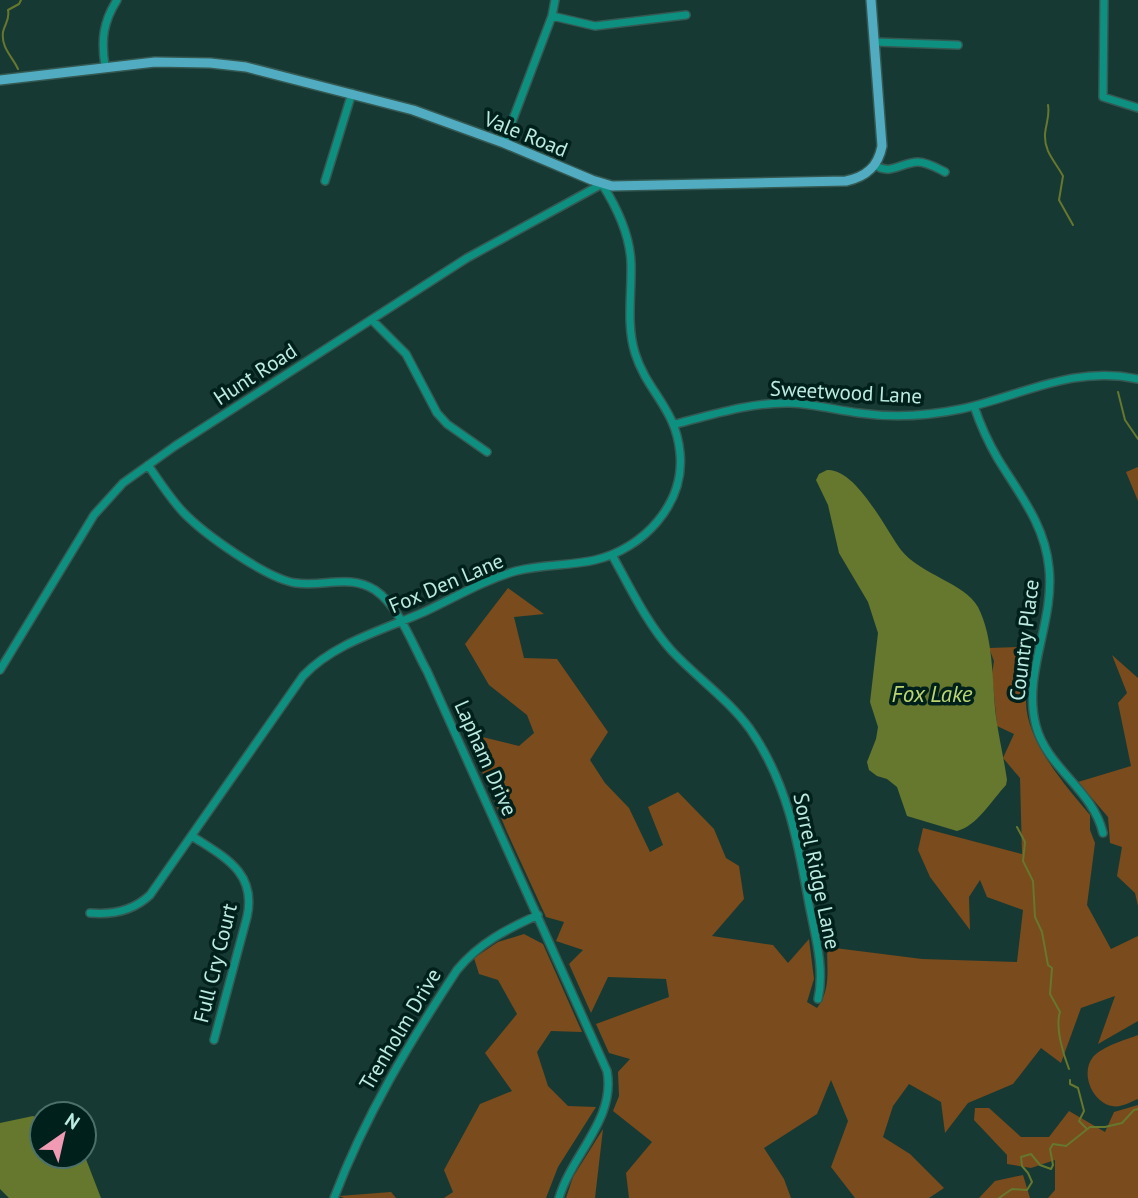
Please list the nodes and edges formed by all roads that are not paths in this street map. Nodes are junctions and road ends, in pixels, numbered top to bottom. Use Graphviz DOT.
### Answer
graph roads {
  1 [pos="117,0"];
  2 [pos="555,0"];
  3 [pos="871,0"];
  4 [pos="1104,0"];
  5 [pos="686,15"];
  6 [pos="552,16"];
  7 [pos="875,43"];
  8 [pos="958,45"];
  9 [pos="105,66"];
  10 [pos="0,80"];
  11 [pos="352,93"];
  12 [pos="1138,108"];
  13 [pos="504,143"];
  14 [pos="875,165"];
  15 [pos="944,172"];
  16 [pos="325,181"];
  17 [pos="602,184"];
  18 [pos="372,320"];
  19 [pos="1138,379"];
  20 [pos="974,406"];
  21 [pos="675,424"];
  22 [pos="487,453"];
  23 [pos="148,465"];
  24 [pos="612,555"];
  25 [pos="400,622"];
  26 [pos="0,670"];
  27 [pos="1103,832"];
  28 [pos="192,836"];
  29 [pos="90,913"];
  30 [pos="538,915"];
  31 [pos="818,999"];
  32 [pos="214,1040"];
  33 [pos="334,1198"];
  34 [pos="559,1198"];
  1 -- 9 [label="street"];
  2 -- 6 [label="street"];
  3 -- 7 [label="main road"];
  4 -- 12 [label="street"];
  5 -- 6 [label="street"];
  6 -- 13 [label="street"];
  7 -- 8 [label="street"];
  7 -- 14 [label="main road"];
  9 -- 10 [label="main road, Vale Road"];
  9 -- 11 [label="main road, Vale Road"];
  11 -- 13 [label="main road, Vale Road"];
  11 -- 16 [label="street"];
  13 -- 17 [label="main road, Vale Road"];
  14 -- 15 [label="street"];
  14 -- 17 [label="main road, Vale Road"];
  17 -- 18 [label="street, Hunt Road"];
  17 -- 21 [label="street, Fox Den Lane"];
  18 -- 22 [label="street"];
  18 -- 23 [label="street, Hunt Road"];
  19 -- 20 [label="street, Sweetwood Lane"];
  20 -- 21 [label="street, Sweetwood Lane"];
  20 -- 27 [label="street, Country Place"];
  21 -- 24 [label="street, Fox Den Lane"];
  23 -- 25 [label="street, Lapham Drive"];
  23 -- 26 [label="street, Hunt Road"];
  24 -- 25 [label="street, Fox Den Lane"];
  24 -- 31 [label="street, Sorrel Ridge Lane"];
  25 -- 28 [label="street, Fox Den Lane"];
  25 -- 30 [label="street, Lapham Drive"];
  28 -- 29 [label="street, Fox Den Lane"];
  28 -- 32 [label="street, Full Cry Court"];
  30 -- 33 [label="street, Trenholm Drive"];
  30 -- 34 [label="street, Lapham Drive"];
}
